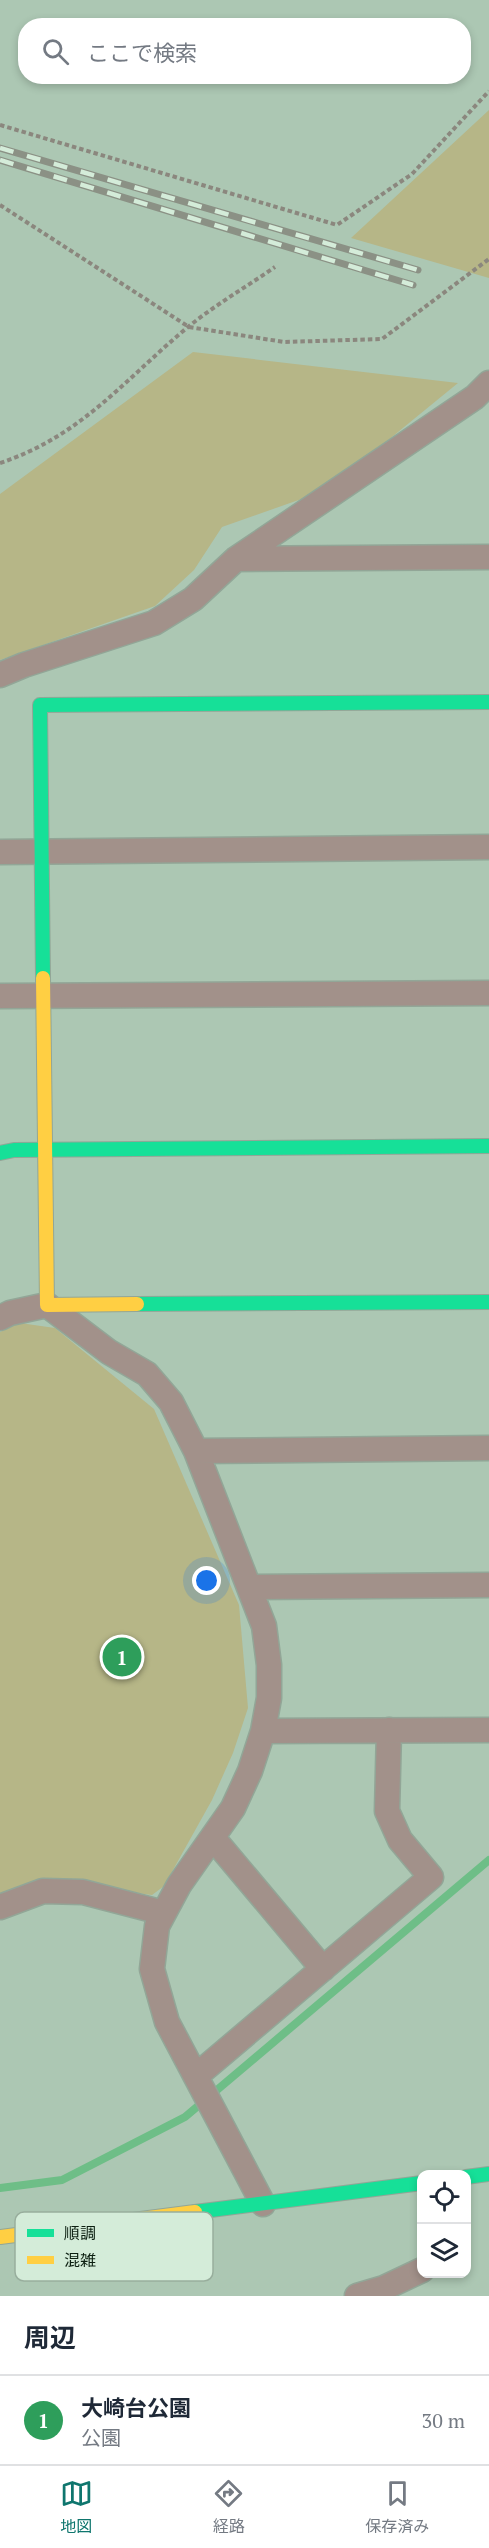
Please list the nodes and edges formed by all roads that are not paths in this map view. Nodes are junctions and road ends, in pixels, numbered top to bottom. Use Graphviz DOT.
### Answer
graph roads {
  1 [pos="489,383"];
  2 [pos="489,557"];
  3 [pos="236,559"];
  4 [pos="0,675"];
  5 [pos="489,702"];
  6 [pos="489,848"];
  7 [pos="42,851"];
  8 [pos="0,852"];
  9 [pos="489,993"];
  10 [pos="0,996"];
  11 [pos="43,996"];
  12 [pos="489,1146"];
  13 [pos="45,1150"];
  14 [pos="0,1153"];
  15 [pos="489,1302"];
  16 [pos="47,1305"];
  17 [pos="0,1318"];
  18 [pos="489,1448"];
  19 [pos="196,1451"];
  20 [pos="489,1585"];
  21 [pos="249,1587"];
  22 [pos="389,1730"];
  23 [pos="489,1730"];
  24 [pos="263,1731"];
  25 [pos="213,1838"];
  26 [pos="0,1907"];
  27 [pos="164,1913"];
  28 [pos="323,1969"];
  29 [pos="196,2076"];
  30 [pos="489,2174"];
  31 [pos="471,2176"];
  32 [pos="417,2184"];
  33 [pos="263,2204"];
  34 [pos="201,2212"];
  35 [pos="15,2236"];
  36 [pos="0,2238"];
  37 [pos="417,2272"];
  38 [pos="357,2296"];
  1 -- 3 [label="street"];
  2 -- 3 [label="street"];
  3 -- 4 [label="street"];
  5 -- 7 [label="street"];
  6 -- 7 [label="street"];
  7 -- 8 [label="street"];
  7 -- 11 [label="street"];
  9 -- 11 [label="street"];
  10 -- 11 [label="street"];
  11 -- 13 [label="street"];
  12 -- 13 [label="street"];
  13 -- 14 [label="street"];
  13 -- 16 [label="street"];
  15 -- 16 [label="street"];
  16 -- 17 [label="street"];
  16 -- 19 [label="street"];
  18 -- 19 [label="street"];
  19 -- 21 [label="street"];
  20 -- 21 [label="street"];
  21 -- 24 [label="street"];
  22 -- 23 [label="street"];
  22 -- 24 [label="street"];
  22 -- 28 [label="street"];
  24 -- 25 [label="street"];
  25 -- 27 [label="street"];
  25 -- 28 [label="street"];
  26 -- 27 [label="street"];
  27 -- 29 [label="street"];
  28 -- 29 [label="street"];
  29 -- 33 [label="street"];
  30 -- 31 [label="street"];
  32 -- 33 [label="street"];
  33 -- 34 [label="street"];
  35 -- 36 [label="street"];
  37 -- 38 [label="street"];
}
